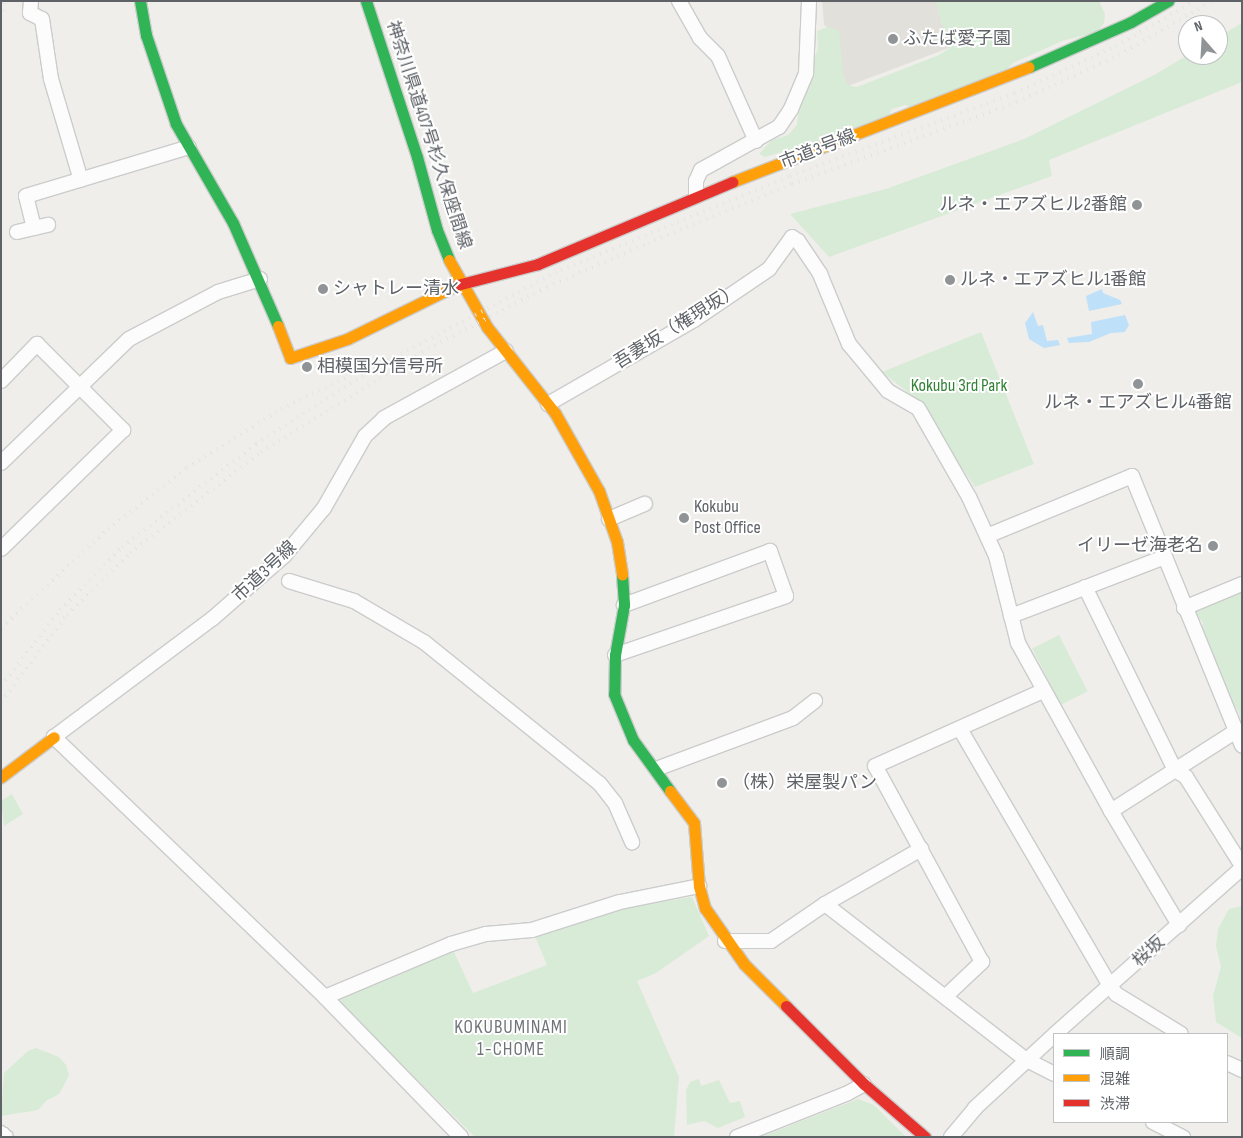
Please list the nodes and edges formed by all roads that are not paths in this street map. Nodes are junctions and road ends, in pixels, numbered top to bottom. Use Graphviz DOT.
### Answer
graph roads {
  1 [pos="31,1"];
  2 [pos="140,1"];
  3 [pos="366,1"];
  4 [pos="679,1"];
  5 [pos="809,1"];
  6 [pos="1168,1"];
  7 [pos="756,141"];
  8 [pos="189,147"];
  9 [pos="81,180"];
  10 [pos="696,196"];
  11 [pos="48,225"];
  12 [pos="34,228"];
  13 [pos="18,232"];
  14 [pos="260,279"];
  15 [pos="462,284"];
  16 [pos="506,351"];
  17 [pos="1,381"];
  18 [pos="80,388"];
  19 [pos="548,404"];
  20 [pos="1,464"];
  21 [pos="645,504"];
  22 [pos="609,519"];
  23 [pos="987,536"];
  24 [pos="1,548"];
  25 [pos="1165,557"];
  26 [pos="288,581"];
  27 [pos="1242,584"];
  28 [pos="1085,587"];
  29 [pos="624,605"];
  30 [pos="1184,608"];
  31 [pos="1011,616"];
  32 [pos="615,655"];
  33 [pos="1043,691"];
  34 [pos="815,701"];
  35 [pos="960,729"];
  36 [pos="1236,732"];
  37 [pos="54,737"];
  38 [pos="1242,745"];
  39 [pos="656,769"];
  40 [pos="1175,770"];
  41 [pos="1,777"];
  42 [pos="1111,811"];
  43 [pos="632,842"];
  44 [pos="922,849"];
  45 [pos="1242,867"];
  46 [pos="699,886"];
  47 [pos="825,904"];
  48 [pos="1179,925"];
  49 [pos="725,941"];
  50 [pos="1112,987"];
  51 [pos="946,996"];
  52 [pos="325,997"];
  53 [pos="1055,1033"];
  54 [pos="1180,1033"];
  55 [pos="1053,1035"];
  56 [pos="1025,1059"];
  57 [pos="1228,1063"];
  58 [pos="1242,1070"];
  59 [pos="1053,1073"];
  60 [pos="864,1084"];
  61 [pos="1154,1123"];
  62 [pos="1,1132"];
  63 [pos="6,1137"];
  64 [pos="461,1137"];
  65 [pos="737,1137"];
  66 [pos="925,1137"];
  67 [pos="951,1137"];
  68 [pos="1184,1137"];
  1 -- 9 [label="street"];
  2 -- 8 [label="street"];
  3 -- 15 [label="street, 神奈川県道407号杉久保座間線"];
  4 -- 7 [label="street"];
  5 -- 7 [label="street"];
  6 -- 10 [label="street, 市道3号線"];
  7 -- 10 [label="street"];
  8 -- 9 [label="street"];
  8 -- 14 [label="street"];
  9 -- 12 [label="street"];
  10 -- 15 [label="street, 市道3号線"];
  11 -- 12 [label="street"];
  12 -- 13 [label="street"];
  14 -- 15 [label="street, 市道3号線"];
  14 -- 18 [label="street"];
  15 -- 16 [label="street, 神奈川県道407号杉久保座間線"];
  16 -- 19 [label="street, 神奈川県道407号杉久保座間線"];
  16 -- 37 [label="street, 市道3号線"];
  17 -- 18 [label="street"];
  18 -- 20 [label="street"];
  18 -- 24 [label="street"];
  19 -- 22 [label="street, 神奈川県道407号杉久保座間線"];
  19 -- 23 [label="street, 吾妻坂（権現坂）"];
  21 -- 22 [label="street"];
  22 -- 29 [label="street, 神奈川県道407号杉久保座間線"];
  23 -- 25 [label="street"];
  23 -- 31 [label="street"];
  25 -- 28 [label="street"];
  25 -- 30 [label="street"];
  26 -- 43 [label="street"];
  27 -- 30 [label="street"];
  28 -- 31 [label="street"];
  28 -- 40 [label="street"];
  29 -- 32 [label="street, 神奈川県道407号杉久保座間線"];
  29 -- 32 [label="street"];
  30 -- 36 [label="street"];
  31 -- 33 [label="street"];
  32 -- 39 [label="street, 神奈川県道407号杉久保座間線"];
  33 -- 35 [label="street"];
  33 -- 42 [label="street"];
  34 -- 39 [label="street"];
  35 -- 44 [label="street"];
  35 -- 50 [label="street"];
  36 -- 38 [label="street"];
  36 -- 40 [label="street"];
  37 -- 41 [label="street, 市道3号線"];
  37 -- 52 [label="street"];
  39 -- 46 [label="street, 神奈川県道407号杉久保座間線"];
  40 -- 42 [label="street"];
  40 -- 45 [label="street"];
  42 -- 48 [label="street"];
  44 -- 47 [label="street"];
  44 -- 51 [label="street"];
  45 -- 48 [label="street, 桜坂"];
  46 -- 49 [label="street, 神奈川県道407号杉久保座間線"];
  46 -- 52 [label="street"];
  47 -- 49 [label="street"];
  47 -- 51 [label="street"];
  48 -- 50 [label="street, 桜坂"];
  49 -- 60 [label="street, 神奈川県道407号杉久保座間線"];
  50 -- 53 [label="street, 桜坂"];
  50 -- 54 [label="street"];
  51 -- 56 [label="street"];
  52 -- 64 [label="street"];
  55 -- 56 [label="street, 桜坂"];
  56 -- 59 [label="street"];
  56 -- 67 [label="street, 桜坂"];
  57 -- 58 [label="street"];
  60 -- 65 [label="street"];
  60 -- 66 [label="street, 神奈川県道407号杉久保座間線"];
  61 -- 68 [label="street"];
  62 -- 63 [label="street"];
}
